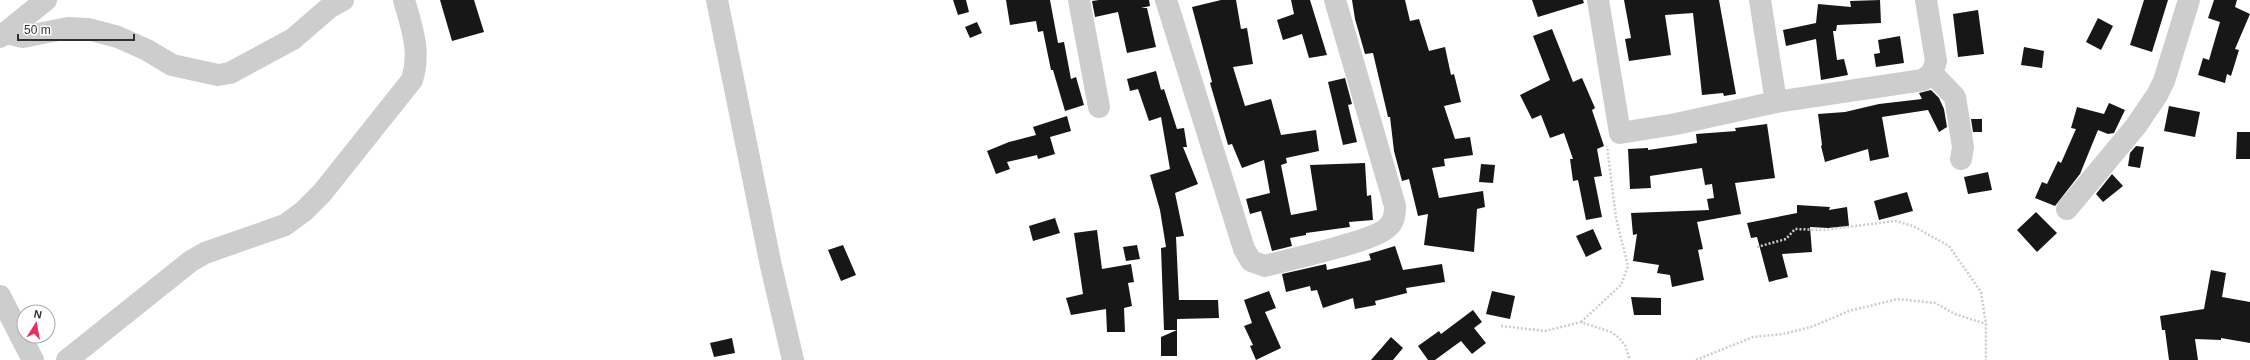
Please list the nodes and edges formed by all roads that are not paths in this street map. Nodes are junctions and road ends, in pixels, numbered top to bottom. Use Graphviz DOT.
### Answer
graph roads {
  1 [pos="46,0"];
  2 [pos="343,0"];
  3 [pos="404,0"];
  4 [pos="717,0"];
  5 [pos="1079,0"];
  6 [pos="1166,0"];
  7 [pos="1336,0"];
  8 [pos="1598,0"];
  9 [pos="1760,0"];
  10 [pos="1926,0"];
  11 [pos="2189,0"];
  12 [pos="3,35"];
  13 [pos="1932,73"];
  14 [pos="1776,102"];
  15 [pos="1099,107"];
  16 [pos="1961,159"];
  17 [pos="2067,209"];
  18 [pos="0,296"];
  19 [pos="32,360"];
  20 [pos="67,360"];
  21 [pos="793,360"];
  1 -- 12 [label="street"];
  2 -- 12 [label="street"];
  3 -- 20 [label="street"];
  4 -- 21 [label="street"];
  5 -- 15 [label="street"];
  6 -- 7 [label="street"];
  8 -- 14 [label="street"];
  9 -- 14 [label="street"];
  10 -- 13 [label="street"];
  11 -- 17 [label="street"];
  13 -- 14 [label="street"];
  13 -- 16 [label="street"];
  18 -- 19 [label="street"];
}
